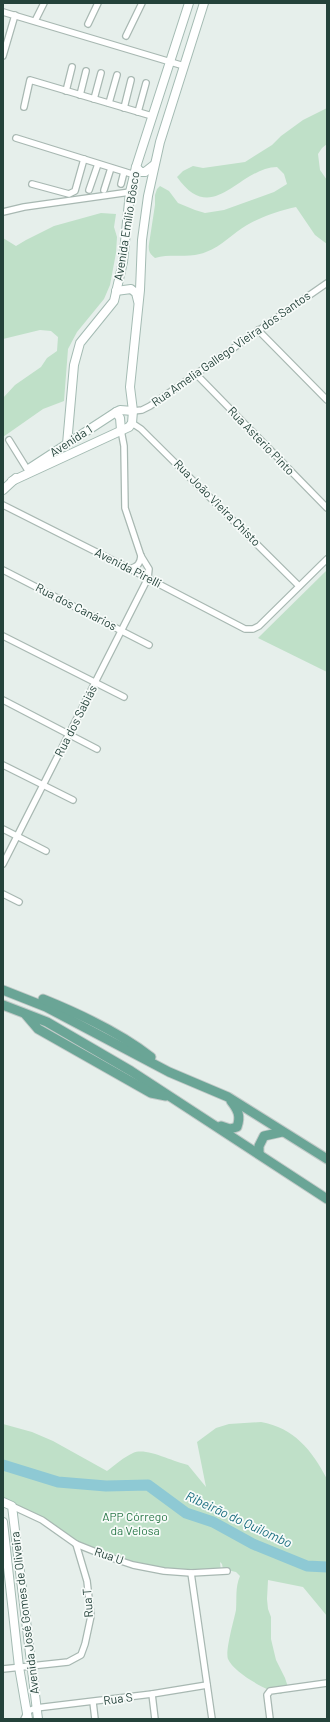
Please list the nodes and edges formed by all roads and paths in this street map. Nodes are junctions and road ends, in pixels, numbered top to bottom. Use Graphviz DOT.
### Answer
graph roads {
  1 [pos="44,3"];
  2 [pos="98,3"];
  3 [pos="142,3"];
  4 [pos="189,3"];
  5 [pos="204,3"];
  6 [pos="3,12"];
  7 [pos="15,15"];
  8 [pos="35,21"];
  9 [pos="88,24"];
  10 [pos="126,36"];
  11 [pos="3,56"];
  12 [pos="170,62"];
  13 [pos="184,66"];
  14 [pos="72,67"];
  15 [pos="86,71"];
  16 [pos="101,73"];
  17 [pos="117,75"];
  18 [pos="131,80"];
  19 [pos="146,82"];
  20 [pos="66,90"];
  21 [pos="80,94"];
  22 [pos="94,99"];
  23 [pos="109,103"];
  24 [pos="24,107"];
  25 [pos="124,108"];
  26 [pos="138,112"];
  27 [pos="152,116"];
  28 [pos="16,138"];
  29 [pos="84,159"];
  30 [pos="98,164"];
  31 [pos="154,165"];
  32 [pos="112,168"];
  33 [pos="135,171"];
  34 [pos="124,172"];
  35 [pos="32,184"];
  36 [pos="121,184"];
  37 [pos="89,190"];
  38 [pos="104,190"];
  39 [pos="130,192"];
  40 [pos="3,212"];
  41 [pos="326,286"];
  42 [pos="116,291"];
  43 [pos="139,302"];
  44 [pos="258,330"];
  45 [pos="196,374"];
  46 [pos="327,400"];
  47 [pos="133,411"];
  48 [pos="116,412"];
  49 [pos="132,423"];
  50 [pos="121,430"];
  51 [pos="9,440"];
  52 [pos="67,444"];
  53 [pos="27,469"];
  54 [pos="12,481"];
  55 [pos="3,490"];
  56 [pos="3,505"];
  57 [pos="327,508"];
  58 [pos="141,556"];
  59 [pos="327,559"];
  60 [pos="130,569"];
  61 [pos="3,570"];
  62 [pos="148,578"];
  63 [pos="299,586"];
  64 [pos="122,630"];
  65 [pos="3,636"];
  66 [pos="149,645"];
  67 [pos="95,683"];
  68 [pos="124,697"];
  69 [pos="3,700"];
  70 [pos="69,734"];
  71 [pos="97,749"];
  72 [pos="3,765"];
  73 [pos="43,785"];
  74 [pos="74,800"];
  75 [pos="3,829"];
  76 [pos="17,836"];
  77 [pos="46,851"];
  78 [pos="3,864"];
  79 [pos="3,894"];
  80 [pos="19,902"];
  81 [pos="3,987"];
  82 [pos="3,990"];
  83 [pos="3,1005"];
  84 [pos="169,1072"];
  85 [pos="228,1097"];
  86 [pos="216,1126"];
  87 [pos="282,1132"];
  88 [pos="259,1154"];
  89 [pos="327,1159"];
  90 [pos="327,1199"];
  91 [pos="3,1502"];
  92 [pos="12,1506"];
  93 [pos="3,1522"];
  94 [pos="76,1544"];
  95 [pos="227,1571"];
  96 [pos="191,1573"];
  97 [pos="31,1666"];
  98 [pos="19,1667"];
  99 [pos="3,1670"];
  100 [pos="327,1683"];
  101 [pos="207,1685"];
  102 [pos="152,1694"];
  103 [pos="93,1702"];
  104 [pos="31,1713"];
  105 [pos="24,1719"];
  106 [pos="38,1719"];
  107 [pos="95,1719"];
  108 [pos="155,1719"];
  109 [pos="212,1719"];
  110 [pos="270,1719"];
  1 -- 8 [label="street"];
  2 -- 9 [label="street"];
  3 -- 10 [label="street"];
  4 -- 12 [label="main road, Avenida Emílio Bôsco"];
  5 -- 13 [label="main road, Avenida Emílio Bôsco"];
  6 -- 7 [label="street"];
  7 -- 8 [label="street"];
  7 -- 11 [label="street"];
  8 -- 12 [label="street"];
  12 -- 13 [label="street"];
  12 -- 27 [label="main road, Avenida Emílio Bôsco"];
  13 -- 31 [label="main road, Avenida Emílio Bôsco"];
  14 -- 20 [label="street"];
  15 -- 21 [label="street"];
  16 -- 22 [label="street"];
  17 -- 23 [label="street"];
  18 -- 25 [label="street"];
  19 -- 26 [label="street"];
  20 -- 21 [label="street"];
  20 -- 24 [label="street"];
  21 -- 22 [label="street"];
  22 -- 23 [label="street"];
  23 -- 25 [label="street"];
  25 -- 26 [label="street"];
  26 -- 27 [label="street"];
  27 -- 33 [label="main road, Avenida Emílio Bôsco"];
  28 -- 29 [label="street"];
  29 -- 30 [label="street"];
  29 -- 35 [label="street"];
  30 -- 32 [label="street"];
  30 -- 37 [label="street"];
  31 -- 33 [label="main road"];
  31 -- 43 [label="main road, Avenida Emílio Bôsco"];
  32 -- 34 [label="street"];
  32 -- 38 [label="street"];
  33 -- 34 [label="street"];
  33 -- 39 [label="main road, Avenida Emílio Bôsco"];
  34 -- 36 [label="street"];
  39 -- 40 [label="street"];
  39 -- 42 [label="main road, Avenida Emílio Bôsco"];
  41 -- 44 [label="street, Rua Amelia Gallego Vieira dos Santos"];
  42 -- 43 [label="main road"];
  42 -- 52 [label="main road, Avenida Emílio Bôsco"];
  43 -- 47 [label="main road, Avenida Emílio Bôsco"];
  44 -- 45 [label="street, Rua Amelia Gallego Vieira dos Santos"];
  44 -- 46 [label="street"];
  45 -- 47 [label="street, Rua Amelia Gallego Vieira dos Santos"];
  45 -- 57 [label="street, Rua Asterio Pinto"];
  47 -- 48 [label="main road, Avenida 1"];
  47 -- 49 [label="main road, Avenida Emílio Bôsco"];
  48 -- 50 [label="main road"];
  48 -- 52 [label="main road, Avenida 1"];
  49 -- 50 [label="main road"];
  49 -- 63 [label="street, Rua João Vieira Chisto"];
  50 -- 54 [label="main road"];
  50 -- 58 [label="street"];
  51 -- 53 [label="street"];
  52 -- 53 [label="main road, Avenida 1"];
  53 -- 54 [label="main road, Avenida 1"];
  54 -- 55 [label="main road"];
  56 -- 60 [label="street, Avenida Pirelli"];
  58 -- 60 [label="street"];
  58 -- 62 [label="street"];
  59 -- 63 [label="street"];
  60 -- 62 [label="street, Avenida Pirelli"];
  61 -- 64 [label="street, Rua dos Canários"];
  62 -- 63 [label="street, Avenida Pirelli"];
  62 -- 64 [label="street, Rua dos Sabiás"];
  64 -- 66 [label="street, Rua dos Canários"];
  64 -- 67 [label="street, Rua dos Sabiás"];
  65 -- 67 [label="street"];
  67 -- 68 [label="street"];
  67 -- 70 [label="street, Rua dos Sabiás"];
  69 -- 70 [label="street"];
  70 -- 71 [label="street"];
  70 -- 73 [label="street, Rua dos Sabiás"];
  72 -- 73 [label="street"];
  73 -- 74 [label="street"];
  73 -- 76 [label="street, Rua dos Sabiás"];
  75 -- 76 [label="street"];
  76 -- 77 [label="street"];
  76 -- 78 [label="street, Rua dos Sabiás"];
  79 -- 80 [label="street"];
  81 -- 84 [label="main road"];
  82 -- 84 [label="main road"];
  83 -- 86 [label="main road"];
  84 -- 85 [label="main road"];
  85 -- 86 [label="main road"];
  85 -- 87 [label="main road"];
  86 -- 88 [label="main road"];
  87 -- 88 [label="main road"];
  87 -- 89 [label="main road"];
  88 -- 90 [label="main road"];
  91 -- 92 [label="main road, Rua U"];
  92 -- 94 [label="street, Rua U"];
  92 -- 97 [label="main road, Avenida José Gomes de Oliveira"];
  93 -- 98 [label="main road, Avenida José Gomes de Oliveira"];
  94 -- 96 [label="street, Rua U"];
  94 -- 97 [label="street, Rua T"];
  95 -- 96 [label="street, Rua U"];
  96 -- 101 [label="street"];
  97 -- 98 [label="street"];
  97 -- 104 [label="main road, Avenida José Gomes de Oliveira"];
  98 -- 99 [label="street"];
  98 -- 104 [label="main road, Avenida José Gomes de Oliveira"];
  100 -- 110 [label="street"];
  101 -- 102 [label="street, Rua S"];
  101 -- 109 [label="street"];
  102 -- 103 [label="street, Rua S"];
  102 -- 108 [label="street"];
  103 -- 104 [label="street, Rua S"];
  103 -- 107 [label="street"];
  104 -- 105 [label="street"];
  104 -- 106 [label="main road, Avenida José Gomes de Oliveira"];
}
